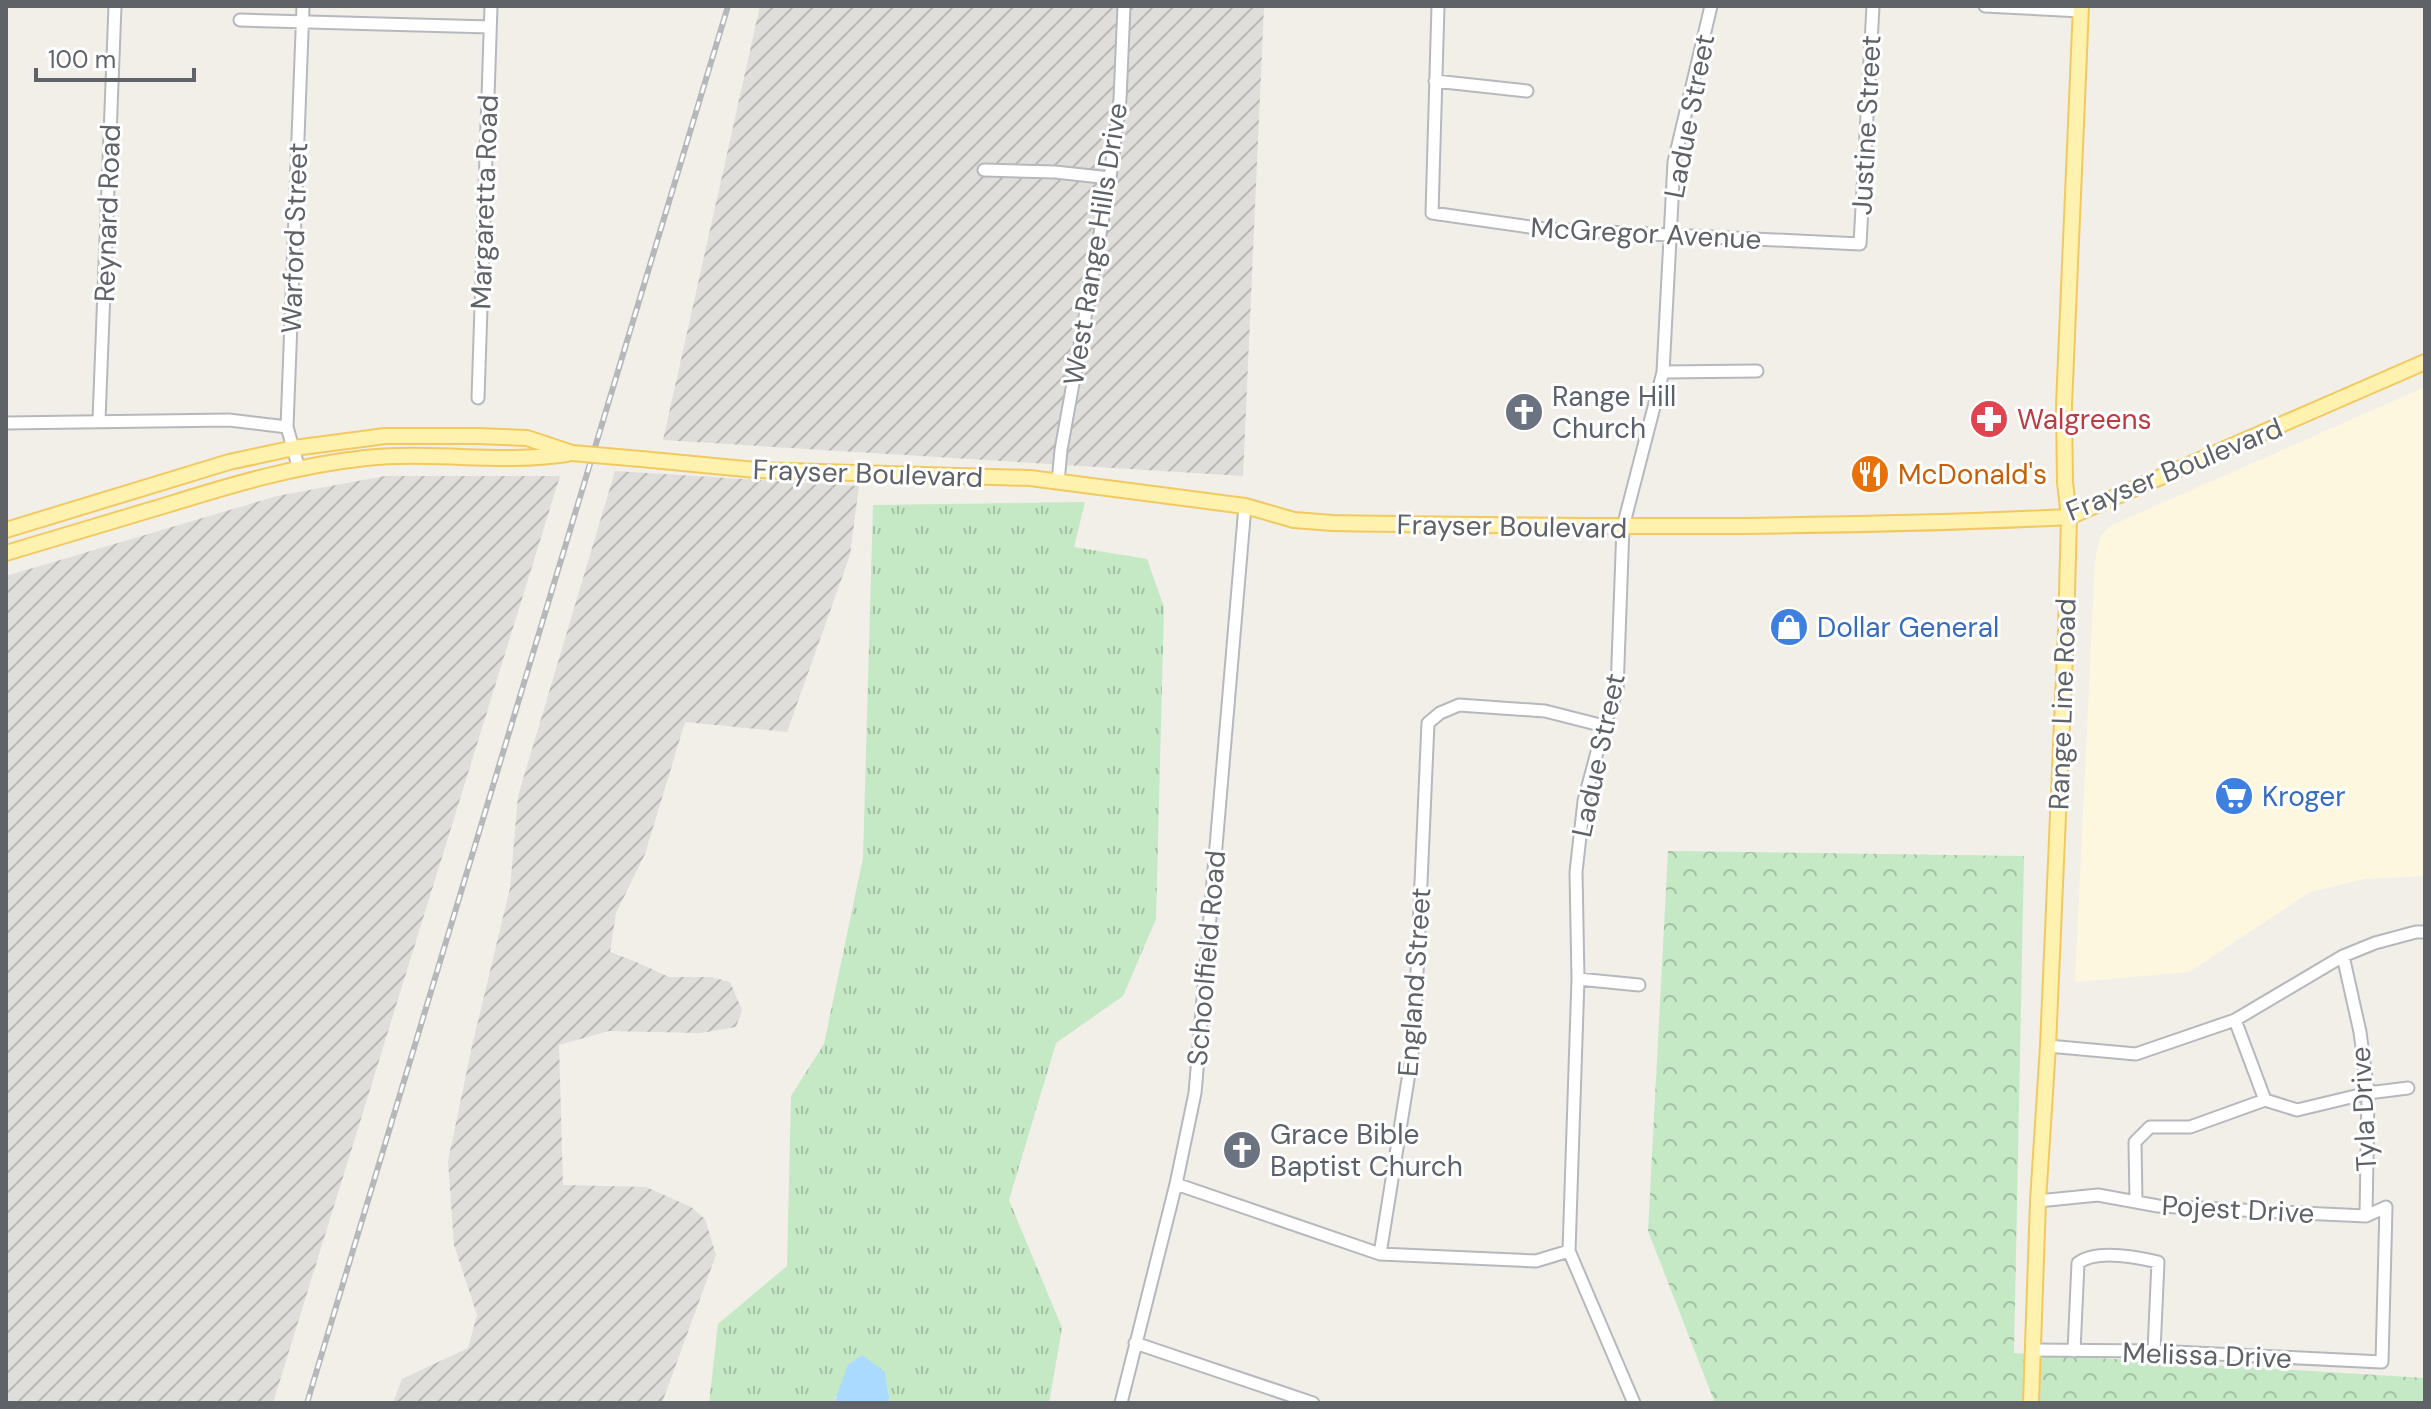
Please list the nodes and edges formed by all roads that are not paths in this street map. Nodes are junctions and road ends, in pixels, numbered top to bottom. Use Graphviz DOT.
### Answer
graph roads {
  1 [pos="115,6"];
  2 [pos="303,6"];
  3 [pos="491,6"];
  4 [pos="1124,6"];
  5 [pos="1438,6"];
  6 [pos="1711,6"];
  7 [pos="1873,6"];
  8 [pos="1985,6"];
  9 [pos="2081,9"];
  10 [pos="240,20"];
  11 [pos="303,23"];
  12 [pos="490,27"];
  13 [pos="1435,81"];
  14 [pos="1527,91"];
  15 [pos="984,170"];
  16 [pos="1110,178"];
  17 [pos="1669,236"];
  18 [pos="1860,244"];
  19 [pos="2425,362"];
  20 [pos="1757,371"];
  21 [pos="1663,372"];
  22 [pos="478,398"];
  23 [pos="99,420"];
  24 [pos="6,423"];
  25 [pos="287,427"];
  26 [pos="294,448"];
  27 [pos="572,453"];
  28 [pos="299,469"];
  29 [pos="1058,482"];
  30 [pos="1245,506"];
  31 [pos="2069,517"];
  32 [pos="1623,527"];
  33 [pos="6,530"];
  34 [pos="6,553"];
  35 [pos="1604,726"];
  36 [pos="2425,932"];
  37 [pos="2343,956"];
  38 [pos="1578,979"];
  39 [pos="1639,985"];
  40 [pos="2235,1020"];
  41 [pos="2048,1046"];
  42 [pos="2408,1088"];
  43 [pos="2368,1093"];
  44 [pos="2265,1100"];
  45 [pos="1176,1184"];
  46 [pos="2038,1201"];
  47 [pos="2136,1201"];
  48 [pos="2366,1216"];
  49 [pos="1569,1251"];
  50 [pos="1380,1254"];
  51 [pos="1135,1343"];
  52 [pos="2032,1350"];
  53 [pos="2074,1351"];
  54 [pos="2154,1351"];
  55 [pos="1121,1403"];
  56 [pos="1313,1403"];
  57 [pos="1634,1403"];
  58 [pos="2031,1403"];
  1 -- 23 [label="street, Reynard Road"];
  2 -- 11 [label="street, Warford Street"];
  3 -- 12 [label="street, Margaretta Road"];
  4 -- 16 [label="street, West Range Hills Drive"];
  5 -- 13 [label="street"];
  6 -- 17 [label="street, Ladue Street"];
  7 -- 18 [label="street, Justine Street"];
  8 -- 9 [label="street"];
  9 -- 31 [label="main road, Range Line Road"];
  10 -- 11 [label="street"];
  11 -- 12 [label="street"];
  11 -- 25 [label="street, Warford Street"];
  12 -- 22 [label="street, Margaretta Road"];
  13 -- 14 [label="street"];
  13 -- 17 [label="street, McGregor Avenue"];
  15 -- 16 [label="street"];
  16 -- 29 [label="street, West Range Hills Drive"];
  17 -- 18 [label="street, McGregor Avenue"];
  17 -- 21 [label="street, Ladue Street"];
  19 -- 31 [label="main road, Frayser Boulevard"];
  20 -- 21 [label="street"];
  21 -- 32 [label="street, Ladue Street"];
  23 -- 24 [label="street"];
  23 -- 25 [label="street"];
  25 -- 26 [label="street, Warford Street"];
  26 -- 27 [label="main road"];
  26 -- 28 [label="street, Warford Street"];
  26 -- 33 [label="main road"];
  27 -- 28 [label="main road"];
  27 -- 29 [label="main road, Frayser Boulevard, bridge"];
  28 -- 34 [label="main road"];
  29 -- 30 [label="main road, Frayser Boulevard"];
  30 -- 32 [label="main road, Frayser Boulevard"];
  30 -- 45 [label="street, Schoolfield Road"];
  31 -- 32 [label="main road, Frayser Boulevard"];
  31 -- 41 [label="main road, Range Line Road"];
  32 -- 35 [label="street, Ladue Street"];
  35 -- 38 [label="street, Ladue Street"];
  35 -- 50 [label="street, England Street"];
  36 -- 37 [label="street"];
  37 -- 40 [label="street"];
  37 -- 43 [label="street, Tyla Drive"];
  38 -- 39 [label="street"];
  38 -- 49 [label="street, Ladue Street"];
  40 -- 41 [label="street"];
  40 -- 44 [label="street"];
  41 -- 46 [label="main road, Range Line Road"];
  42 -- 43 [label="street"];
  43 -- 44 [label="street"];
  43 -- 48 [label="street, Tyla Drive"];
  44 -- 47 [label="street"];
  45 -- 50 [label="street"];
  45 -- 51 [label="street, Schoolfield Road"];
  46 -- 47 [label="street, Pojest Drive"];
  46 -- 52 [label="main road, Range Line Road"];
  47 -- 48 [label="street, Pojest Drive"];
  48 -- 54 [label="street, Melissa Drive"];
  49 -- 50 [label="street"];
  49 -- 57 [label="street, Ladue Street"];
  51 -- 55 [label="street, Schoolfield Road"];
  51 -- 56 [label="street"];
  52 -- 53 [label="street, Melissa Drive"];
  52 -- 58 [label="main road, Range Line Road"];
  53 -- 54 [label="street, Melissa Drive"];
  53 -- 54 [label="street"];
}
